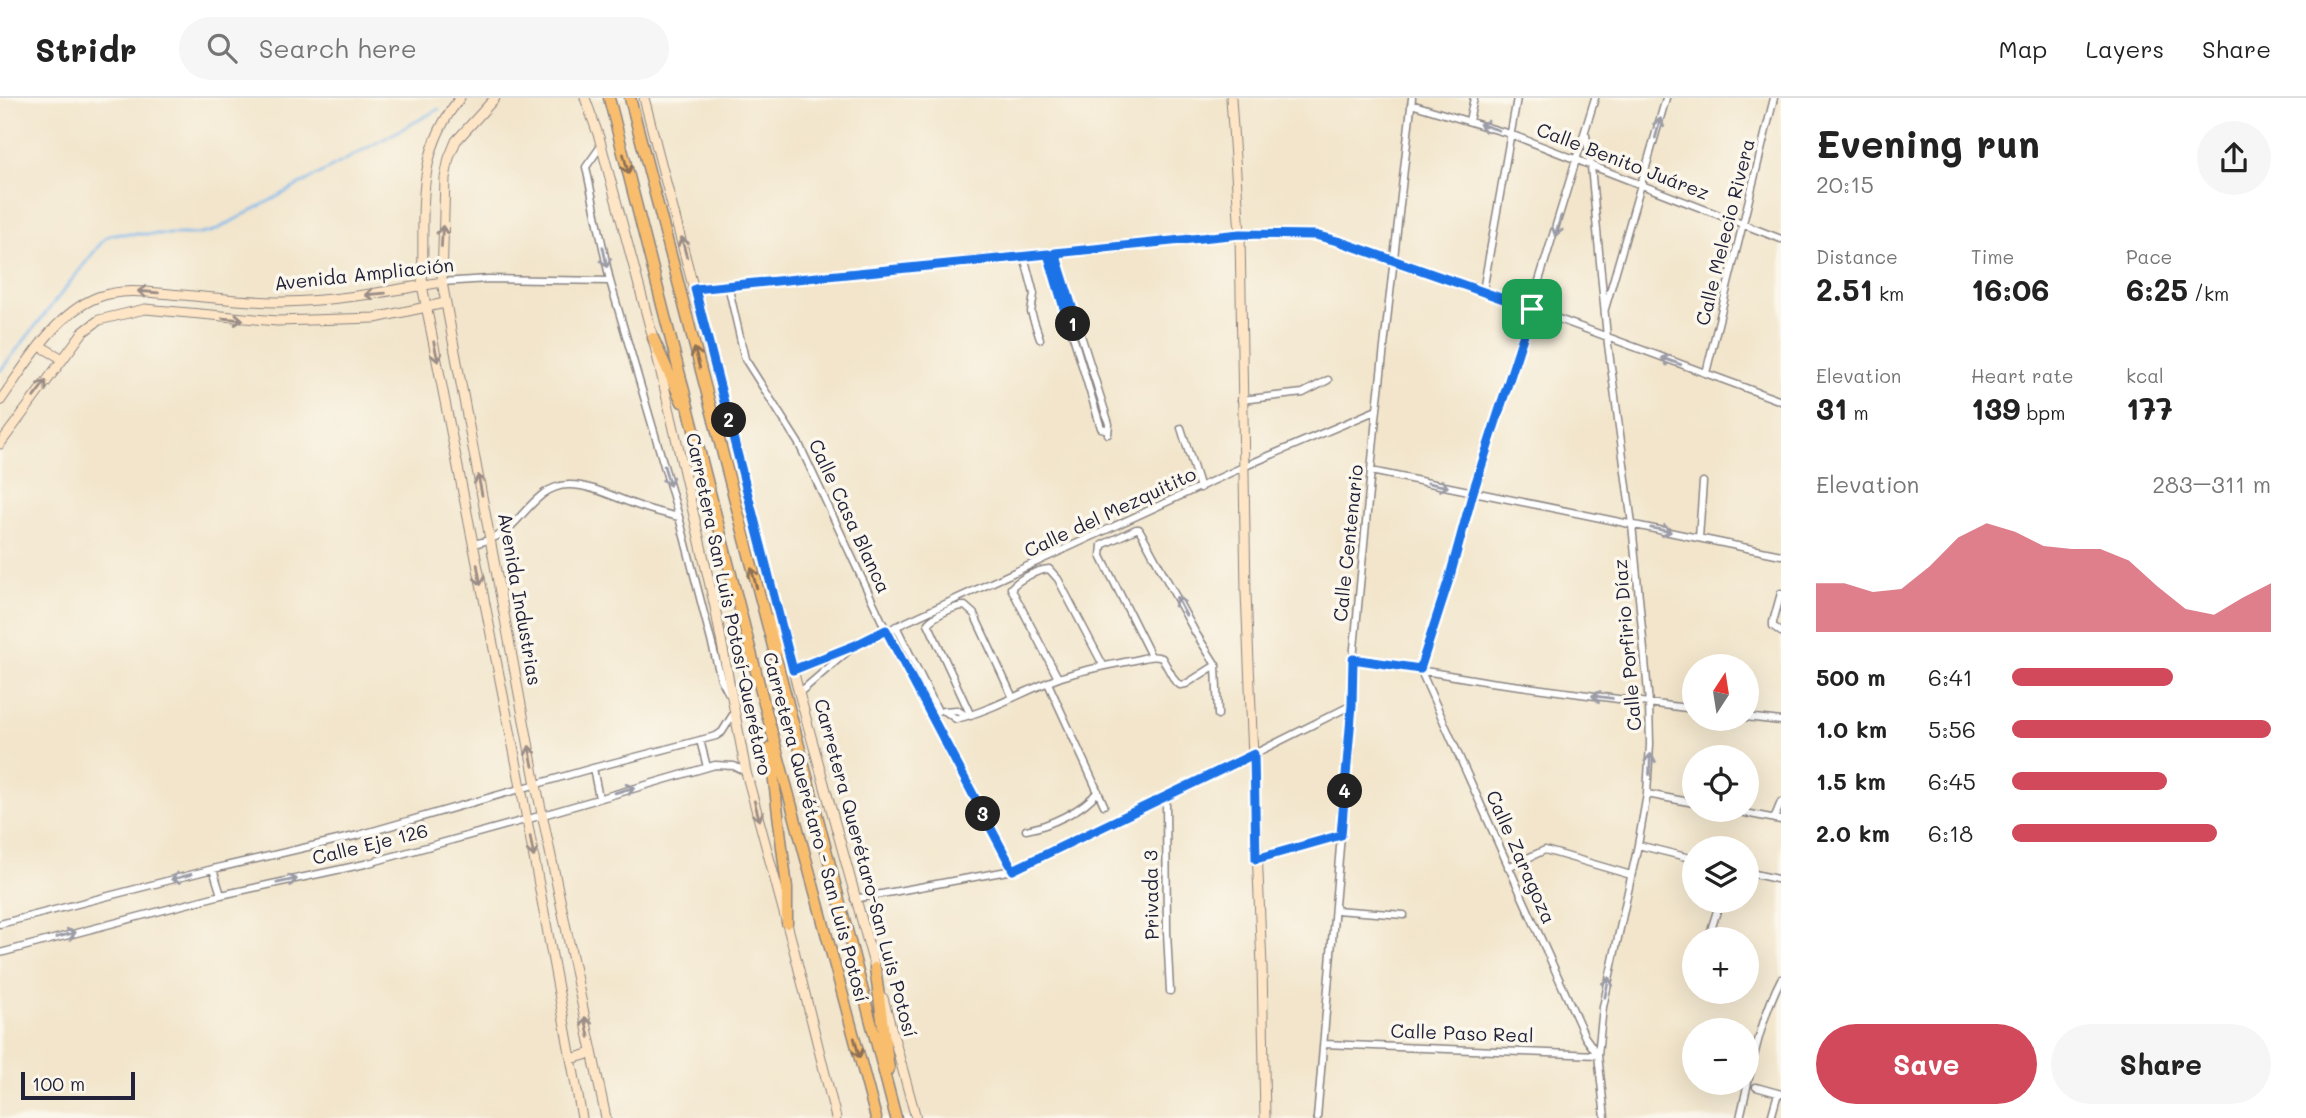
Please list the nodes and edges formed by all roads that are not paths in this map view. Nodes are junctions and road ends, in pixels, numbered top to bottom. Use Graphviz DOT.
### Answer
graph roads {
  1 [pos="460,98"];
  2 [pos="495,98"];
  3 [pos="585,98"];
  4 [pos="609,98"];
  5 [pos="630,98"];
  6 [pos="644,98"];
  7 [pos="1474,98"];
  8 [pos="1517,98"];
  9 [pos="1595,98"];
  10 [pos="1666,98"];
  11 [pos="1774,98"];
  12 [pos="1232,99"];
  13 [pos="1412,101"];
  14 [pos="1469,121"];
  15 [pos="1586,133"];
  16 [pos="1510,134"];
  17 [pos="601,146"];
  18 [pos="1578,161"];
  19 [pos="1591,166"];
  20 [pos="1643,185"];
  21 [pos="1743,225"];
  22 [pos="1240,234"];
  23 [pos="1781,239"];
  24 [pos="1051,254"];
  25 [pos="1024,256"];
  26 [pos="1394,259"];
  27 [pos="1062,275"];
  28 [pos="1054,277"];
  29 [pos="610,281"];
  30 [pos="442,282"];
  31 [pos="422,285"];
  32 [pos="728,285"];
  33 [pos="695,289"];
  34 [pos="1483,291"];
  35 [pos="445,303"];
  36 [pos="425,307"];
  37 [pos="1532,309"];
  38 [pos="1604,311"];
  39 [pos="1073,324"];
  40 [pos="1607,337"];
  41 [pos="653,338"];
  42 [pos="1040,339"];
  43 [pos="40,346"];
  44 [pos="64,359"];
  45 [pos="1088,359"];
  46 [pos="1080,362"];
  47 [pos="1091,369"];
  48 [pos="1083,372"];
  49 [pos="1706,373"];
  50 [pos="1328,380"];
  51 [pos="1241,400"];
  52 [pos="0,401"];
  53 [pos="1102,401"];
  54 [pos="1781,401"];
  55 [pos="1094,404"];
  56 [pos="1377,410"];
  57 [pos="694,427"];
  58 [pos="1181,428"];
  59 [pos="0,444"];
  60 [pos="1244,467"];
  61 [pos="1371,471"];
  62 [pos="1703,482"];
  63 [pos="1200,488"];
  64 [pos="1473,492"];
  65 [pos="679,517"];
  66 [pos="1632,524"];
  67 [pos="1699,538"];
  68 [pos="491,541"];
  69 [pos="473,544"];
  70 [pos="1781,555"];
  71 [pos="1781,593"];
  72 [pos="761,604"];
  73 [pos="896,626"];
  74 [pos="886,630"];
  75 [pos="1781,632"];
  76 [pos="856,645"];
  77 [pos="1151,656"];
  78 [pos="1353,659"];
  79 [pos="1104,665"];
  80 [pos="1216,665"];
  81 [pos="793,667"];
  82 [pos="1420,669"];
  83 [pos="1058,678"];
  84 [pos="1048,683"];
  85 [pos="799,693"];
  86 [pos="731,697"];
  87 [pos="1013,698"];
  88 [pos="1649,703"];
  89 [pos="1352,705"];
  90 [pos="765,707"];
  91 [pos="1682,707"];
  92 [pos="938,712"];
  93 [pos="734,713"];
  94 [pos="968,715"];
  95 [pos="1218,715"];
  96 [pos="1759,719"];
  97 [pos="1781,722"];
  98 [pos="700,740"];
  99 [pos="1254,754"];
  100 [pos="707,767"];
  101 [pos="593,768"];
  102 [pos="746,772"];
  103 [pos="536,785"];
  104 [pos="522,790"];
  105 [pos="1098,791"];
  106 [pos="1647,794"];
  107 [pos="599,798"];
  108 [pos="1166,798"];
  109 [pos="1682,801"];
  110 [pos="1781,802"];
  111 [pos="1104,805"];
  112 [pos="543,815"];
  113 [pos="1759,816"];
  114 [pos="527,819"];
  115 [pos="1777,820"];
  116 [pos="1026,830"];
  117 [pos="1341,835"];
  118 [pos="1638,845"];
  119 [pos="1682,856"];
  120 [pos="1256,859"];
  121 [pos="1508,867"];
  122 [pos="213,869"];
  123 [pos="1013,870"];
  124 [pos="1631,875"];
  125 [pos="1759,875"];
  126 [pos="1781,880"];
  127 [pos="221,895"];
  128 [pos="854,899"];
  129 [pos="1335,910"];
  130 [pos="1404,915"];
  131 [pos="787,923"];
  132 [pos="0,924"];
  133 [pos="0,953"];
  134 [pos="875,968"];
  135 [pos="1781,979"];
  136 [pos="1170,991"];
  137 [pos="1324,1044"];
  138 [pos="593,1054"];
  139 [pos="1598,1055"];
  140 [pos="571,1059"];
  141 [pos="1759,1088"];
  142 [pos="1779,1093"];
  143 [pos="896,1117"];
  144 [pos="582,1118"];
  145 [pos="606,1118"];
  146 [pos="836,1118"];
  147 [pos="876,1118"];
  148 [pos="916,1118"];
  149 [pos="1265,1118"];
  150 [pos="1318,1118"];
  151 [pos="1605,1118"];
  152 [pos="1740,1118"];
  153 [pos="1771,1118"];
  1 -- 31 [label="main road, Avenida Industrias"];
  30 -- 2 [label="main road, Avenida Industrias, one-way"];
  3 -- 17 [label="main road, Carretera San Luis Potosí-Querétaro"];
  4 -- 57 [label="highway, Carretera Querétaro - San Luis Potosí, one-way"];
  72 -- 5 [label="highway, Carretera Querétaro - San Luis Potosí, one-way"];
  33 -- 6 [label="main road, Carretera Querétaro-San Luis Potosí, one-way"];
  7 -- 14 [label="street"];
  8 -- 16 [label="street"];
  9 -- 15 [label="street"];
  20 -- 10 [label="street, one-way"];
  11 -- 21 [label="street, Calle Melecio Rivera"];
  12 -- 22 [label="main road"];
  13 -- 14 [label="street, Calle Benito Juárez"];
  13 -- 26 [label="street, Calle Centenario"];
  16 -- 14 [label="street, Calle Benito Juárez, one-way"];
  15 -- 18 [label="street"];
  15 -- 19 [label="street, Calle Porfirio Díaz"];
  16 -- 18 [label="street, Calle Benito Juárez"];
  16 -- 34 [label="street"];
  17 -- 29 [label="street, one-way"];
  17 -- 41 [label="main road, Carretera San Luis Potosí-Querétaro"];
  18 -- 19 [label="street, Calle Benito Juárez"];
  18 -- 37 [label="street, one-way"];
  19 -- 20 [label="street, Calle Benito Juárez"];
  19 -- 38 [label="street, Calle Porfirio Díaz"];
  20 -- 21 [label="street, Calle Benito Juárez"];
  20 -- 38 [label="street"];
  21 -- 23 [label="street, Calle Benito Juárez"];
  21 -- 49 [label="street, Calle Melecio Rivera"];
  22 -- 24 [label="street"];
  22 -- 26 [label="street"];
  22 -- 51 [label="main road"];
  24 -- 25 [label="street"];
  24 -- 27 [label="street"];
  24 -- 28 [label="street"];
  25 -- 32 [label="street"];
  25 -- 42 [label="street"];
  26 -- 34 [label="street"];
  26 -- 56 [label="street, Calle Centenario"];
  27 -- 28 [label="street"];
  27 -- 39 [label="street"];
  28 -- 39 [label="street"];
  29 -- 30 [label="street, Avenida Ampliación"];
  29 -- 65 [label="street, one-way"];
  30 -- 31 [label="main road, Avenida Ampliación"];
  30 -- 35 [label="main road, Avenida Industrias"];
  31 -- 36 [label="main road, Avenida Industrias"];
  31 -- 43 [label="main road, Avenida Ampliación, one-way"];
  32 -- 33 [label="street"];
  32 -- 74 [label="street, Calle Casa Blanca"];
  33 -- 81 [label="main road, Carretera Querétaro-San Luis Potosí"];
  34 -- 37 [label="street"];
  35 -- 36 [label="main road, Avenida Ampliación"];
  68 -- 35 [label="main road, Avenida Industrias, one-way"];
  44 -- 36 [label="main road, Avenida Ampliación, one-way"];
  36 -- 69 [label="main road, Avenida Industrias, one-way"];
  37 -- 40 [label="street"];
  37 -- 64 [label="street"];
  38 -- 40 [label="street, Calle Porfirio Díaz"];
  39 -- 45 [label="street"];
  39 -- 46 [label="street"];
  49 -- 40 [label="street, one-way"];
  40 -- 66 [label="street, Calle Porfirio Díaz"];
  41 -- 57 [label="highway"];
  41 -- 86 [label="main road, Carretera San Luis Potosí-Querétaro"];
  43 -- 44 [label="main road"];
  43 -- 52 [label="main road, Avenida Ampliación"];
  59 -- 44 [label="main road, Avenida Ampliación, one-way"];
  45 -- 46 [label="street"];
  45 -- 47 [label="street"];
  46 -- 48 [label="street"];
  47 -- 48 [label="street"];
  47 -- 53 [label="street"];
  48 -- 55 [label="street"];
  49 -- 54 [label="street"];
  50 -- 51 [label="street"];
  51 -- 60 [label="main road"];
  53 -- 55 [label="street"];
  53 -- 55 [label="street"];
  56 -- 60 [label="street, Calle del Mezquitito"];
  56 -- 61 [label="street, Calle Centenario"];
  57 -- 90 [label="highway, Carretera Querétaro - San Luis Potosí"];
  58 -- 63 [label="street"];
  60 -- 63 [label="street, Calle del Mezquitito"];
  60 -- 99 [label="main road"];
  61 -- 64 [label="street, one-way"];
  61 -- 78 [label="street, Calle Centenario"];
  62 -- 67 [label="street"];
  63 -- 73 [label="street, Calle del Mezquitito"];
  64 -- 66 [label="street"];
  64 -- 82 [label="street"];
  65 -- 68 [label="street"];
  65 -- 86 [label="street"];
  66 -- 67 [label="street, one-way"];
  66 -- 88 [label="street, Calle Porfirio Díaz"];
  67 -- 70 [label="street"];
  68 -- 69 [label="street"];
  103 -- 68 [label="main road, Avenida Industrias, one-way"];
  69 -- 104 [label="main road, Avenida Industrias, one-way"];
  71 -- 75 [label="street"];
  72 -- 81 [label="highway"];
  72 -- 143 [label="highway, Carretera Querétaro - San Luis Potosí"];
  73 -- 74 [label="street, Calle del Mezquitito"];
  73 -- 92 [label="street"];
  74 -- 76 [label="street, Calle del Mezquitito"];
  74 -- 92 [label="street, Calle Casa Blanca"];
  76 -- 81 [label="street, Calle del Mezquitito"];
  76 -- 85 [label="street, Calle del Mezquitito"];
  77 -- 79 [label="street"];
  77 -- 80 [label="street"];
  80 -- 77 [label="street, one-way"];
  78 -- 82 [label="street"];
  78 -- 89 [label="street, Calle Centenario"];
  79 -- 83 [label="street"];
  79 -- 83 [label="street"];
  80 -- 95 [label="street"];
  81 -- 85 [label="main road, Carretera Querétaro-San Luis Potosí"];
  88 -- 82 [label="street, one-way"];
  82 -- 121 [label="street, Calle Zaragoza"];
  83 -- 84 [label="street"];
  84 -- 87 [label="street"];
  84 -- 105 [label="street"];
  85 -- 128 [label="main road, Carretera Querétaro-San Luis Potosí"];
  86 -- 93 [label="main road, Carretera San Luis Potosí-Querétaro"];
  87 -- 94 [label="street"];
  87 -- 94 [label="street"];
  88 -- 91 [label="street"];
  106 -- 88 [label="street, Calle Porfirio Díaz, one-way"];
  89 -- 99 [label="street"];
  89 -- 117 [label="street, Calle Centenario"];
  90 -- 131 [label="highway"];
  90 -- 147 [label="highway, Carretera Querétaro - San Luis Potosí, one-way"];
  92 -- 94 [label="street"];
  92 -- 123 [label="street, Calle Casa Blanca"];
  93 -- 98 [label="street, Calle Eje 126"];
  93 -- 102 [label="main road, Carretera San Luis Potosí-Querétaro"];
  96 -- 97 [label="street"];
  98 -- 100 [label="street"];
  98 -- 101 [label="street, Calle Eje 126"];
  99 -- 108 [label="street"];
  99 -- 120 [label="main road"];
  100 -- 102 [label="street, Calle Eje 126"];
  107 -- 100 [label="street, Calle Eje 126, one-way"];
  101 -- 103 [label="street, Calle Eje 126"];
  101 -- 107 [label="street"];
  102 -- 131 [label="main road, Carretera San Luis Potosí-Querétaro, one-way"];
  103 -- 104 [label="street, Calle Eje 126"];
  103 -- 112 [label="main road, Avenida Industrias"];
  104 -- 114 [label="main road, Avenida Industrias"];
  104 -- 122 [label="street, Calle Eje 126"];
  105 -- 111 [label="street"];
  105 -- 116 [label="street"];
  106 -- 109 [label="street"];
  106 -- 118 [label="street, Calle Porfirio Díaz"];
  107 -- 112 [label="street, Calle Eje 126"];
  108 -- 123 [label="street"];
  108 -- 136 [label="street, Privada 3"];
  110 -- 115 [label="street"];
  112 -- 114 [label="street, Calle Eje 126"];
  138 -- 112 [label="main road, Avenida Industrias, one-way"];
  113 -- 115 [label="street"];
  127 -- 114 [label="street, Calle Eje 126, one-way"];
  114 -- 140 [label="main road, Avenida Industrias, one-way"];
  117 -- 120 [label="street"];
  117 -- 129 [label="street, Calle Centenario"];
  118 -- 119 [label="street"];
  118 -- 124 [label="street, Calle Porfirio Díaz"];
  120 -- 149 [label="main road"];
  121 -- 124 [label="street"];
  121 -- 139 [label="street, Calle Zaragoza"];
  122 -- 127 [label="street"];
  122 -- 132 [label="street, Calle Eje 126, one-way"];
  123 -- 128 [label="street"];
  139 -- 124 [label="street, Calle Porfirio Díaz, one-way"];
  125 -- 126 [label="street"];
  133 -- 127 [label="street, Calle Eje 126, one-way"];
  128 -- 134 [label="main road, Carretera Querétaro-San Luis Potosí"];
  129 -- 130 [label="street"];
  129 -- 137 [label="street, Calle Centenario"];
  131 -- 146 [label="main road, Carretera San Luis Potosí-Querétaro"];
  134 -- 143 [label="highway"];
  134 -- 148 [label="main road, Carretera Querétaro-San Luis Potosí"];
  135 -- 152 [label="street"];
  137 -- 139 [label="street, Calle Paso Real"];
  137 -- 150 [label="street, Calle Centenario"];
  138 -- 140 [label="main road"];
  138 -- 145 [label="main road, Avenida Industrias"];
  139 -- 151 [label="street, Calle Porfirio Díaz"];
  140 -- 144 [label="main road, Avenida Industrias"];
  141 -- 142 [label="street"];
  142 -- 153 [label="street"];
}
